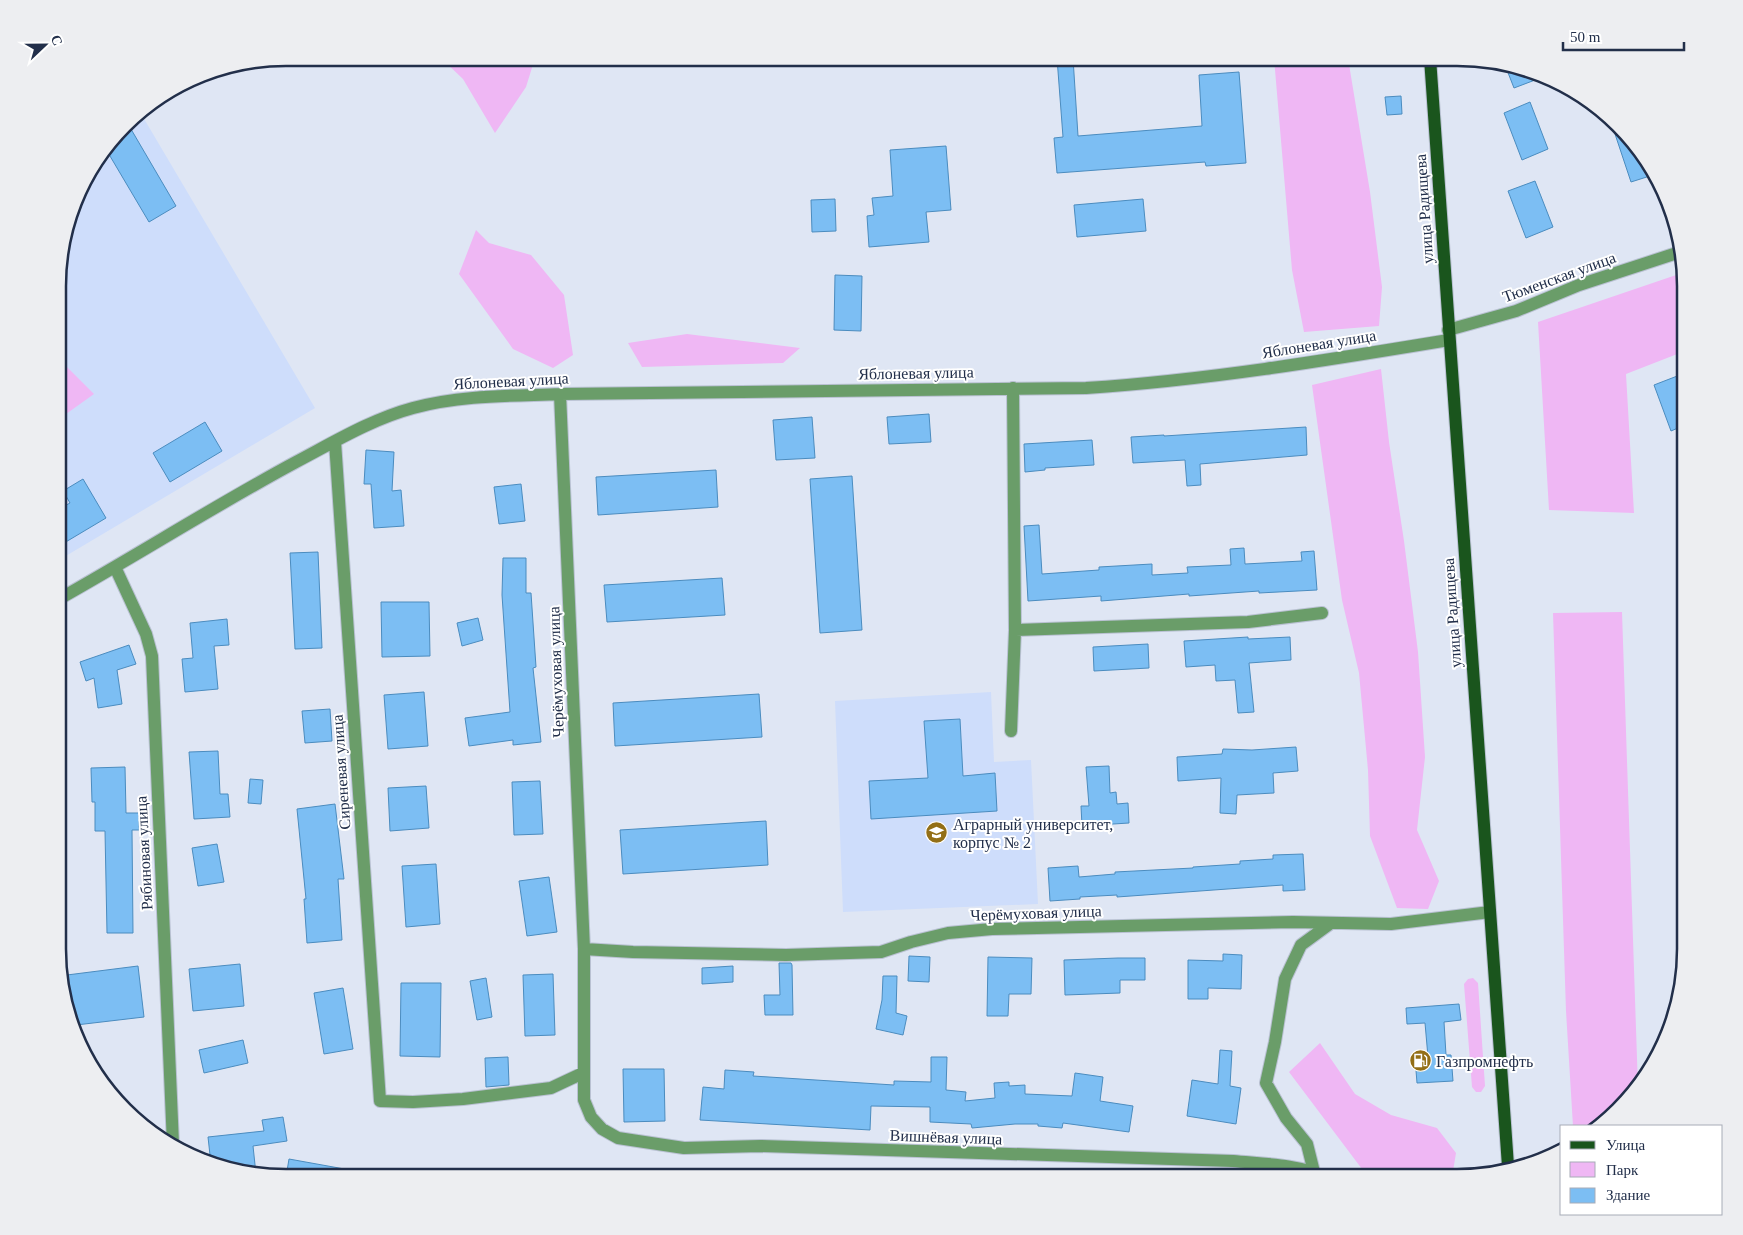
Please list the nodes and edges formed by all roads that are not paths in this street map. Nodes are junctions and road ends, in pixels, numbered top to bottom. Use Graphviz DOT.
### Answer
graph roads {
  1 [pos="1431,66"];
  2 [pos="1674,254"];
  3 [pos="1449,335"];
  4 [pos="1013,388"];
  5 [pos="560,394"];
  6 [pos="335,442"];
  7 [pos="115,567"];
  8 [pos="66,595"];
  9 [pos="1322,613"];
  10 [pos="1015,630"];
  11 [pos="1011,731"];
  12 [pos="1490,912"];
  13 [pos="1331,923"];
  14 [pos="584,949"];
  15 [pos="583,1073"];
  16 [pos="584,1100"];
  17 [pos="173,1137"];
  18 [pos="1508,1162"];
  19 [pos="1299,1169"];
  20 [pos="1317,1169"];
  1 -- 3 [label="main road, улица Радищева"];
  2 -- 3 [label="street, Тюменская улица"];
  3 -- 4 [label="street, Яблоневая улица"];
  3 -- 12 [label="main road, улица Радищева"];
  4 -- 5 [label="street, Яблоневая улица"];
  4 -- 10 [label="street"];
  5 -- 6 [label="street, Яблоневая улица"];
  5 -- 14 [label="street, Черёмуховая улица"];
  6 -- 7 [label="street, Яблоневая улица"];
  6 -- 15 [label="street, Сиреневая улица"];
  7 -- 8 [label="street, Яблоневая улица"];
  7 -- 17 [label="street, Рябиновая улица"];
  9 -- 10 [label="street"];
  10 -- 11 [label="street"];
  12 -- 13 [label="street, Черёмуховая улица"];
  12 -- 18 [label="main road, улица Радищева"];
  13 -- 14 [label="street, Черёмуховая улица"];
  13 -- 20 [label="street"];
  14 -- 15 [label="street, Черёмуховая улица"];
  15 -- 16 [label="street, Черёмуховая улица"];
  16 -- 19 [label="street, Вишнёвая улица"];
}
